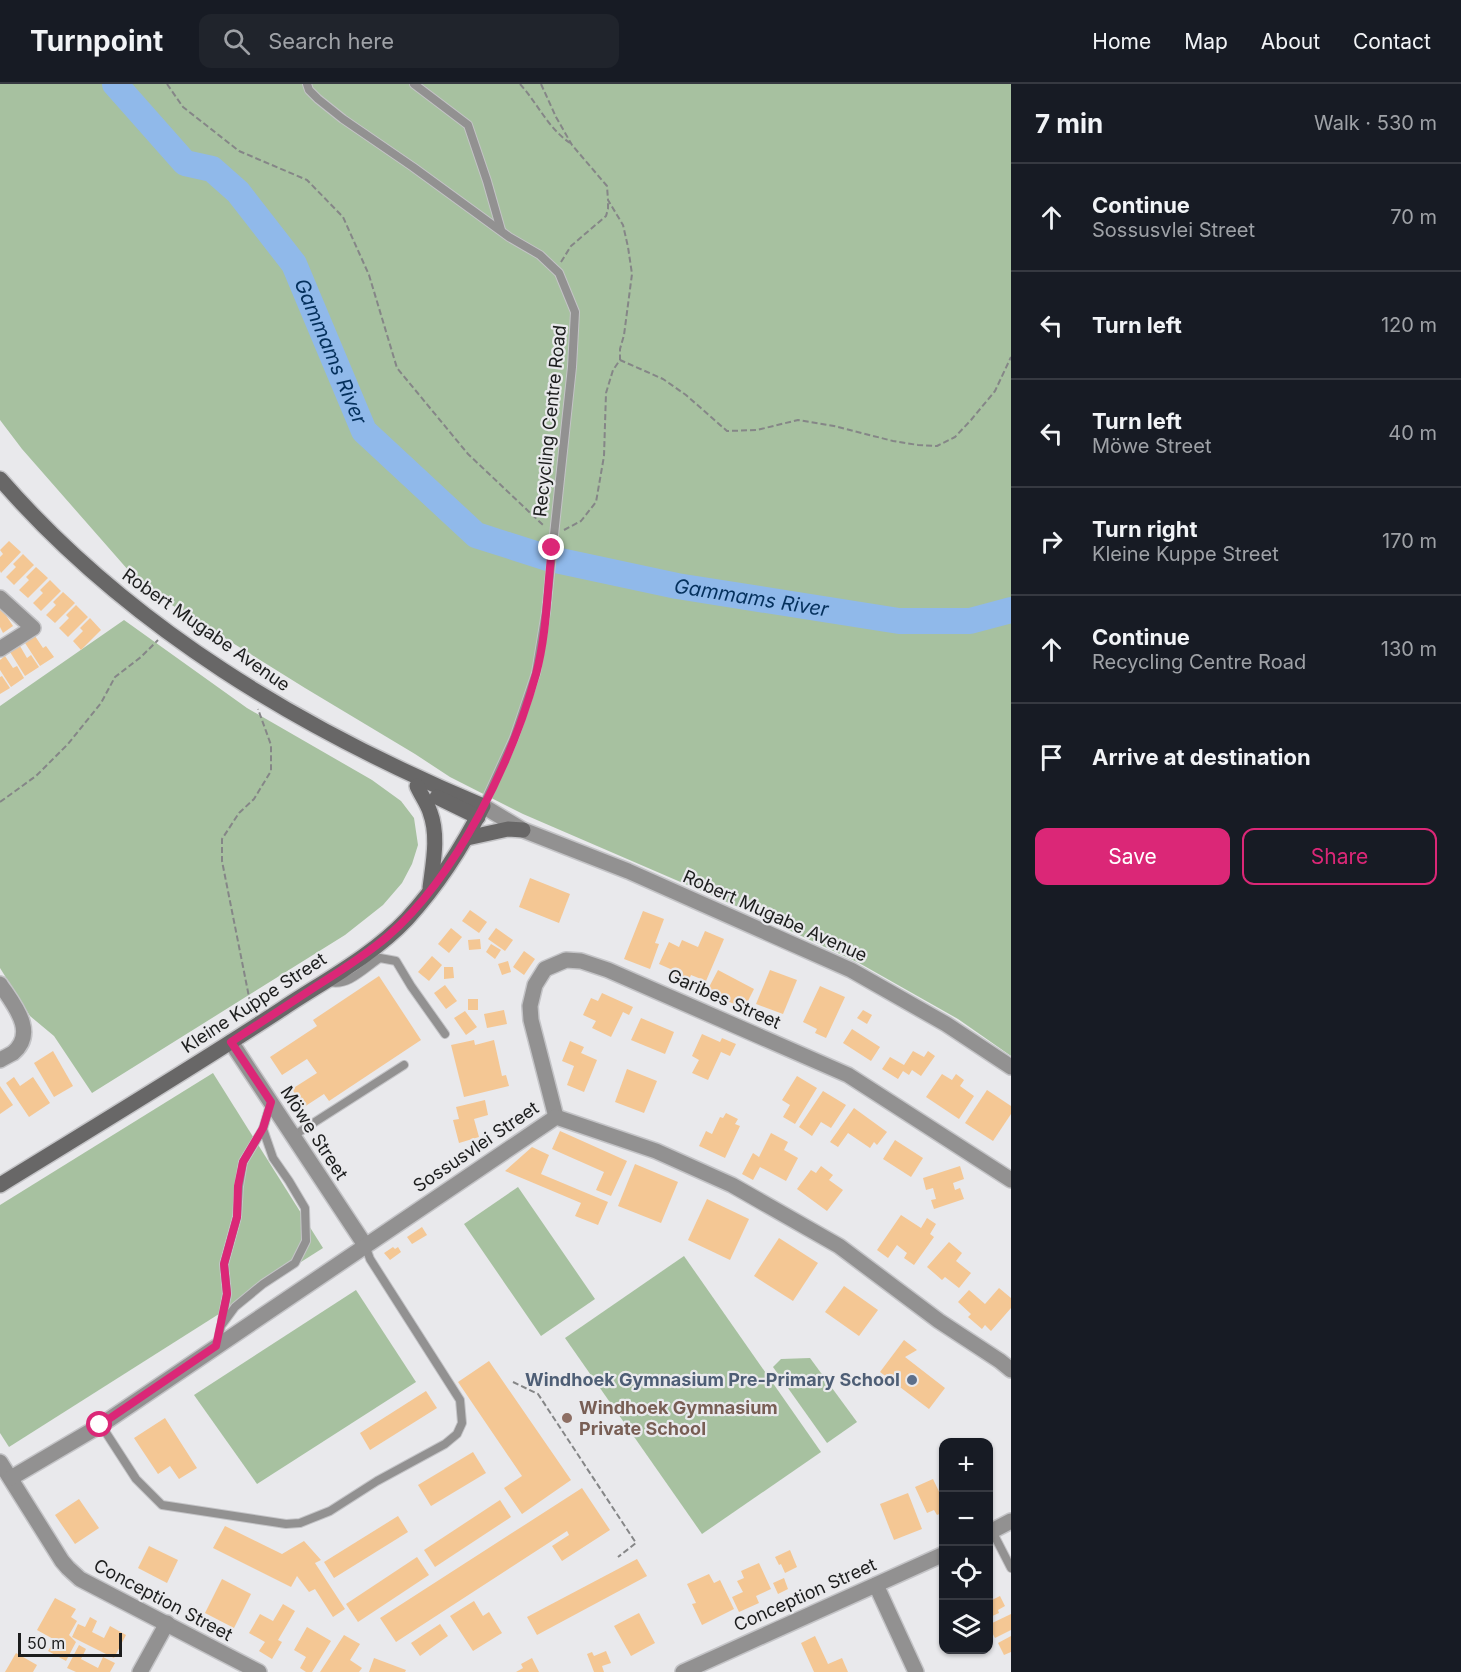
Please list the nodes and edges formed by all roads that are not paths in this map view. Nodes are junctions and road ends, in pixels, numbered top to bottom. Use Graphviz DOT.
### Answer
graph roads {
  1 [pos="307,84"];
  2 [pos="414,84"];
  3 [pos="501,230"];
  4 [pos="0,478"];
  5 [pos="0,489"];
  6 [pos="0,598"];
  7 [pos="0,649"];
  8 [pos="417,786"];
  9 [pos="480,812"];
  10 [pos="517,827"];
  11 [pos="467,838"];
  12 [pos="430,891"];
  13 [pos="326,980"];
  14 [pos="0,984"];
  15 [pos="446,1034"];
  16 [pos="231,1042"];
  17 [pos="0,1060"];
  18 [pos="404,1065"];
  19 [pos="1011,1067"];
  20 [pos="271,1102"];
  21 [pos="556,1117"];
  22 [pos="263,1128"];
  23 [pos="293,1136"];
  24 [pos="1011,1180"];
  25 [pos="0,1185"];
  26 [pos="365,1245"];
  27 [pos="221,1326"];
  28 [pos="216,1346"];
  29 [pos="1011,1350"];
  30 [pos="1006,1366"];
  31 [pos="100,1425"];
  32 [pos="0,1462"];
  33 [pos="11,1478"];
  34 [pos="1011,1521"];
  35 [pos="993,1530"];
  36 [pos="993,1537"];
  37 [pos="939,1556"];
  38 [pos="1011,1568"];
  39 [pos="876,1585"];
  40 [pos="166,1623"];
  41 [pos="140,1672"];
  42 [pos="259,1672"];
  43 [pos="683,1672"];
  44 [pos="916,1672"];
  1 -- 3 [label="lane, Recycling Centre Road"];
  2 -- 3 [label="lane"];
  3 -- 9 [label="lane, Recycling Centre Road"];
  4 -- 9 [label="street, Robert Mugabe Avenue"];
  5 -- 8 [label="street, Robert Mugabe Avenue"];
  6 -- 7 [label="street"];
  8 -- 9 [label="street, Robert Mugabe Avenue"];
  8 -- 12 [label="street"];
  9 -- 10 [label="street, Robert Mugabe Avenue"];
  9 -- 11 [label="street, Kleine Kuppe Street"];
  10 -- 11 [label="street"];
  10 -- 19 [label="street, Robert Mugabe Avenue"];
  11 -- 12 [label="street, Kleine Kuppe Street"];
  12 -- 13 [label="street, Kleine Kuppe Street"];
  13 -- 15 [label="lane"];
  13 -- 16 [label="street, Kleine Kuppe Street"];
  14 -- 17 [label="street"];
  16 -- 20 [label="street, Möwe Street"];
  16 -- 25 [label="street, Kleine Kuppe Street"];
  18 -- 23 [label="lane"];
  20 -- 22 [label="lane"];
  20 -- 23 [label="street, Möwe Street"];
  21 -- 24 [label="street, Garibes Street"];
  21 -- 26 [label="street, Sossusvlei Street"];
  21 -- 30 [label="street, Sossusvlei Street"];
  22 -- 27 [label="lane"];
  22 -- 27 [label="lane"];
  23 -- 26 [label="street, Möwe Street"];
  26 -- 28 [label="street, Sossusvlei Street"];
  26 -- 31 [label="lane"];
  27 -- 28 [label="lane"];
  28 -- 31 [label="street, Sossusvlei Street"];
  29 -- 30 [label="street"];
  31 -- 33 [label="street, Sossusvlei Street"];
  32 -- 33 [label="street, Conception Street"];
  33 -- 40 [label="street, Conception Street"];
  34 -- 35 [label="street"];
  36 -- 38 [label="lane"];
  37 -- 39 [label="street, Conception Street"];
  39 -- 43 [label="street, Conception Street"];
  39 -- 44 [label="street"];
  40 -- 41 [label="street"];
  40 -- 42 [label="street, Conception Street"];
}
